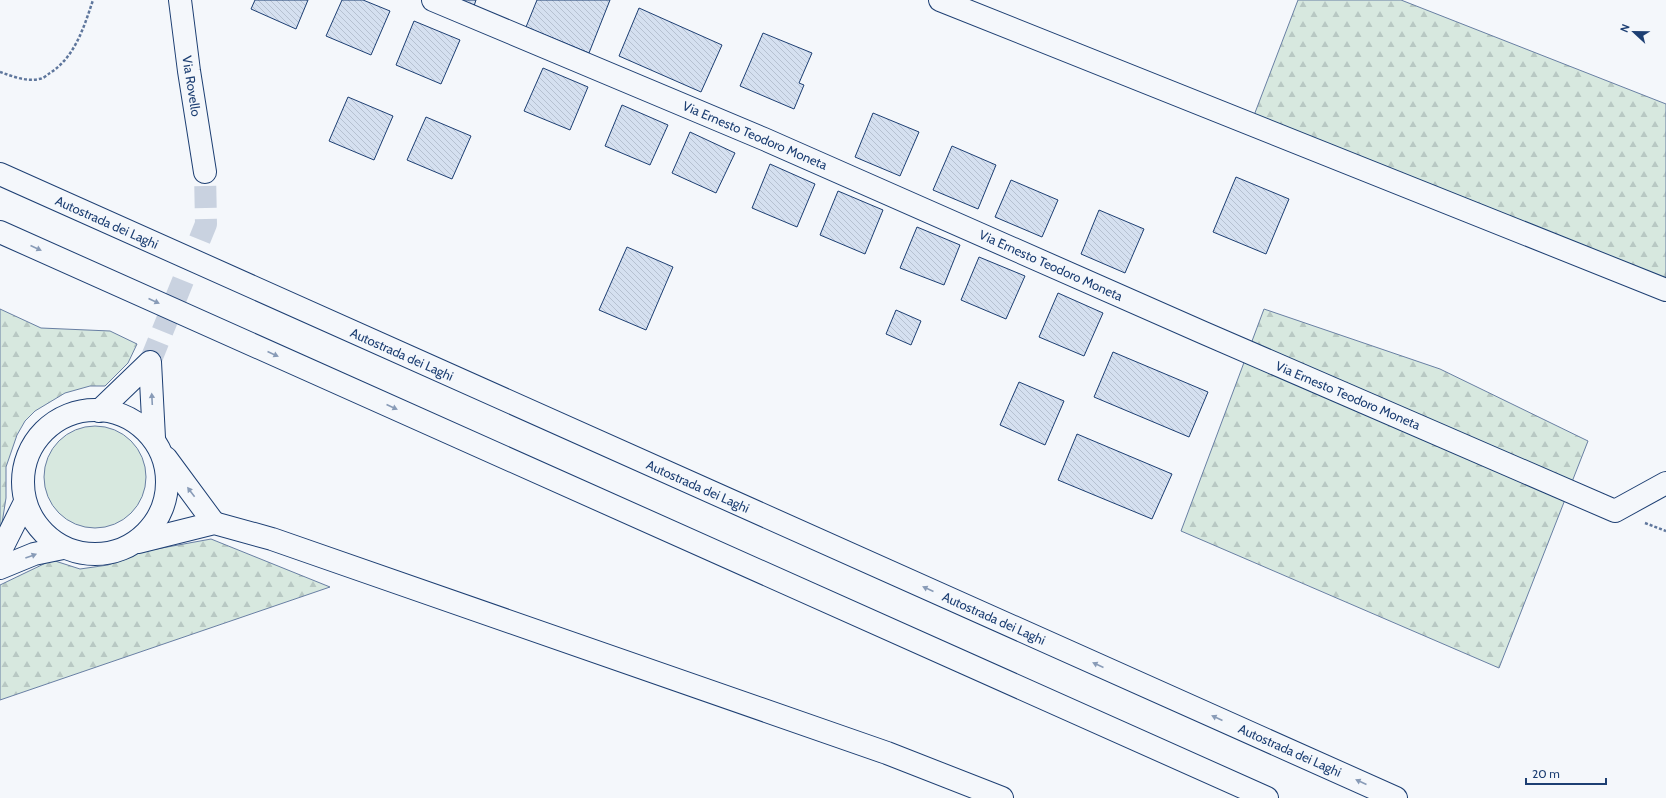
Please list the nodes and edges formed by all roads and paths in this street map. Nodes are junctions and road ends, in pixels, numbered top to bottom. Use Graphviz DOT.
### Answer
graph roads {
  1 [pos="93,0"];
  2 [pos="180,0"];
  3 [pos="433,0"];
  4 [pos="940,0"];
  5 [pos="0,72"];
  6 [pos="205,172"];
  7 [pos="0,174"];
  8 [pos="0,232"];
  9 [pos="1666,290"];
  10 [pos="99,410"];
  11 [pos="158,446"];
  12 [pos="1666,483"];
  13 [pos="25,502"];
  14 [pos="214,523"];
  15 [pos="138,542"];
  16 [pos="63,548"];
  17 [pos="0,552"];
  18 [pos="0,568"];
  19 [pos="1002,798"];
  20 [pos="1267,798"];
  21 [pos="1396,798"];
  1 -- 5 [label="path"];
  2 -- 6 [label="main road, Via Rovello"];
  3 -- 12 [label="main road, Via Ernesto Teodoro Moneta"];
  4 -- 9 [label="main road"];
  21 -- 7 [label="main road, Autostrada dei Laghi, one-way"];
  8 -- 20 [label="main road, one-way"];
  10 -- 11 [label="main road"];
  11 -- 10 [label="main road, one-way"];
  10 -- 13 [label="main road"];
  14 -- 11 [label="main road, one-way"];
  11 -- 15 [label="main road"];
  13 -- 16 [label="main road"];
  13 -- 17 [label="main road"];
  14 -- 15 [label="main road"];
  14 -- 19 [label="main road"];
  15 -- 16 [label="main road"];
  18 -- 16 [label="main road, one-way"];
}
